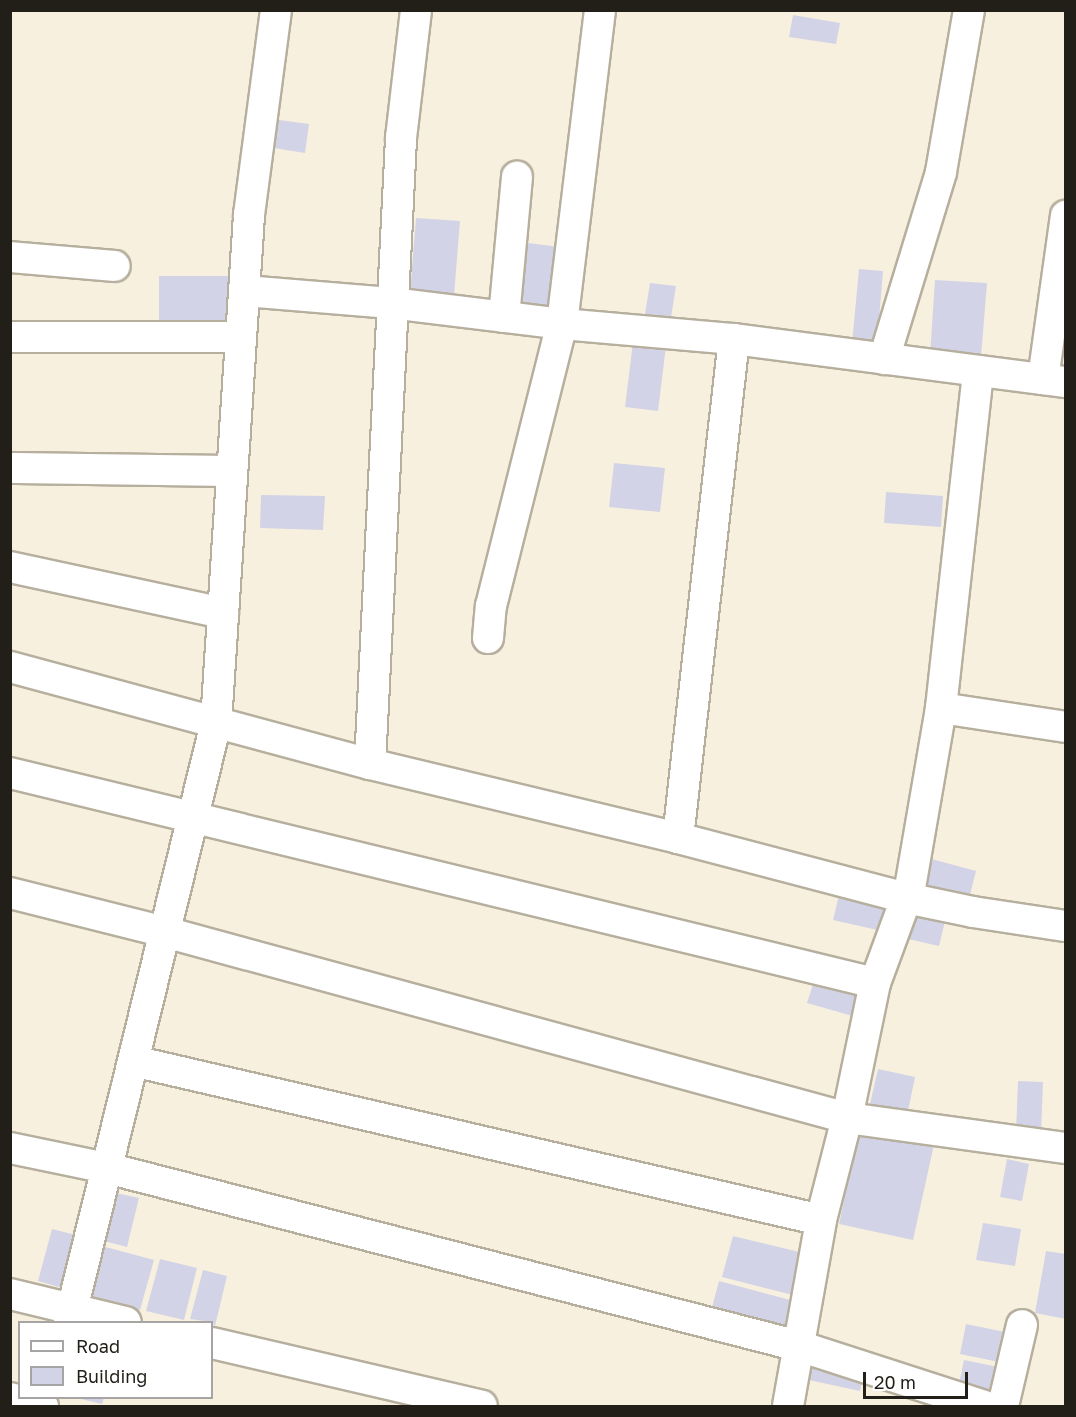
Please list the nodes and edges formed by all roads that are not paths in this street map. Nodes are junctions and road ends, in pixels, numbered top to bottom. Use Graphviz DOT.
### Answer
graph roads {
  1 [pos="276,10"];
  2 [pos="416,10"];
  3 [pos="600,10"];
  4 [pos="969,10"];
  5 [pos="516,177"];
  6 [pos="1065,216"];
  7 [pos="10,257"];
  8 [pos="115,266"];
  9 [pos="245,291"];
  10 [pos="391,303"];
  11 [pos="504,317"];
  12 [pos="562,324"];
  13 [pos="10,337"];
  14 [pos="242,337"];
  15 [pos="734,339"];
  16 [pos="885,359"];
  17 [pos="978,371"];
  18 [pos="1054,381"];
  19 [pos="10,468"];
  20 [pos="232,471"];
  21 [pos="10,567"];
  22 [pos="223,613"];
  23 [pos="488,638"];
  24 [pos="10,667"];
  25 [pos="941,708"];
  26 [pos="216,723"];
  27 [pos="1065,727"];
  28 [pos="370,764"];
  29 [pos="10,773"];
  30 [pos="193,818"];
  31 [pos="678,838"];
  32 [pos="10,893"];
  33 [pos="906,898"];
  34 [pos="1065,926"];
  35 [pos="165,932"];
  36 [pos="875,983"];
  37 [pos="133,1061"];
  38 [pos="847,1118"];
  39 [pos="10,1148"];
  40 [pos="1065,1148"];
  41 [pos="107,1168"];
  42 [pos="821,1220"];
  43 [pos="10,1294"];
  44 [pos="70,1316"];
  45 [pos="110,1321"];
  46 [pos="1022,1324"];
  47 [pos="213,1343"];
  48 [pos="800,1346"];
  49 [pos="10,1398"];
  50 [pos="45,1407"];
  51 [pos="482,1407"];
  52 [pos="788,1407"];
  53 [pos="985,1407"];
  54 [pos="1003,1407"];
  1 -- 9 [label="street"];
  2 -- 10 [label="street"];
  3 -- 12 [label="street"];
  4 -- 16 [label="street"];
  5 -- 11 [label="street"];
  6 -- 18 [label="street"];
  7 -- 8 [label="street"];
  9 -- 10 [label="street"];
  9 -- 14 [label="street"];
  10 -- 11 [label="street"];
  10 -- 28 [label="street"];
  11 -- 12 [label="street"];
  12 -- 15 [label="street"];
  12 -- 23 [label="street"];
  13 -- 14 [label="street"];
  14 -- 20 [label="street"];
  15 -- 16 [label="street"];
  15 -- 31 [label="street"];
  16 -- 17 [label="street"];
  17 -- 18 [label="street"];
  17 -- 25 [label="street"];
  19 -- 20 [label="street"];
  20 -- 22 [label="street"];
  21 -- 22 [label="street"];
  22 -- 26 [label="street"];
  24 -- 26 [label="street"];
  25 -- 27 [label="street"];
  25 -- 33 [label="street"];
  26 -- 28 [label="street"];
  26 -- 30 [label="street"];
  28 -- 31 [label="street"];
  29 -- 30 [label="street"];
  30 -- 35 [label="street"];
  30 -- 36 [label="street"];
  31 -- 33 [label="street"];
  32 -- 35 [label="street"];
  33 -- 34 [label="street"];
  33 -- 36 [label="street"];
  35 -- 37 [label="street"];
  35 -- 38 [label="street"];
  36 -- 38 [label="street"];
  37 -- 41 [label="street"];
  37 -- 42 [label="street"];
  38 -- 40 [label="street"];
  38 -- 42 [label="street"];
  39 -- 41 [label="street"];
  41 -- 44 [label="street"];
  41 -- 48 [label="street"];
  42 -- 48 [label="street"];
  43 -- 44 [label="street"];
  44 -- 45 [label="street"];
  46 -- 54 [label="street"];
  47 -- 51 [label="street"];
  48 -- 52 [label="street"];
  48 -- 53 [label="street"];
  49 -- 50 [label="street"];
}
